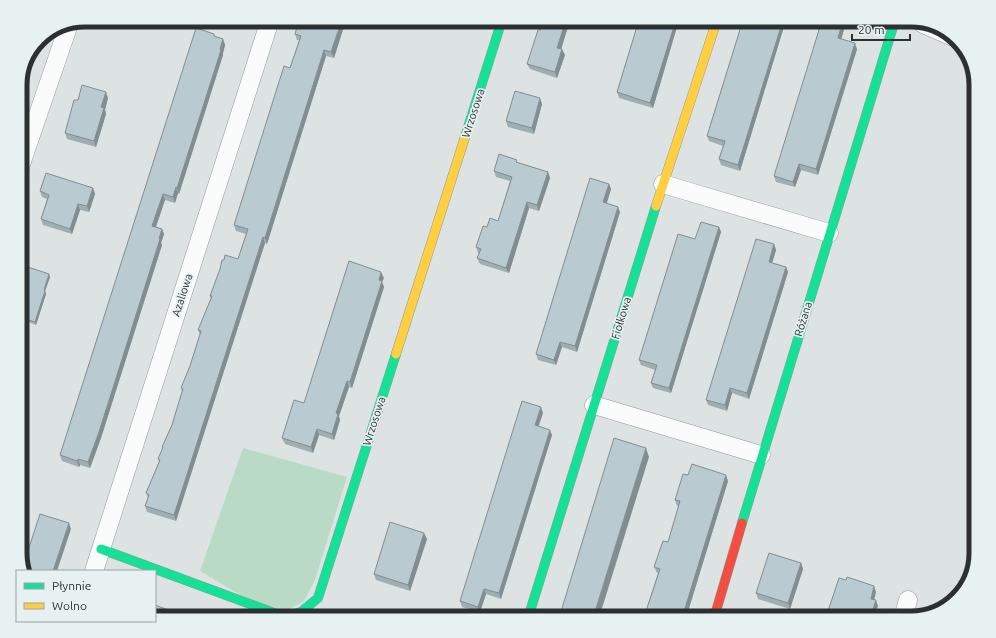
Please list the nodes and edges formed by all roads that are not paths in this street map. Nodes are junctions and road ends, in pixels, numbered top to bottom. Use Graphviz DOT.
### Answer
graph roads {
  1 [pos="267,27"];
  2 [pos="500,27"];
  3 [pos="715,27"];
  4 [pos="893,27"];
  5 [pos="67,30"];
  6 [pos="27,147"];
  7 [pos="663,184"];
  8 [pos="829,234"];
  9 [pos="594,405"];
  10 [pos="761,455"];
  11 [pos="101,549"];
  12 [pos="94,570"];
  13 [pos="908,600"];
  14 [pos="266,611"];
  15 [pos="302,611"];
  16 [pos="530,611"];
  17 [pos="716,611"];
  18 [pos="905,611"];
  1 -- 11 [label="street, Azaliowa"];
  2 -- 15 [label="street, Wrzosowa"];
  3 -- 7 [label="street, Fiołkowa"];
  4 -- 8 [label="street, Różana"];
  5 -- 6 [label="street"];
  7 -- 8 [label="street"];
  7 -- 9 [label="street, Fiołkowa"];
  8 -- 10 [label="street, Różana"];
  9 -- 10 [label="street"];
  9 -- 16 [label="street, Fiołkowa"];
  10 -- 17 [label="street, Różana"];
  11 -- 12 [label="street, Azaliowa"];
  11 -- 14 [label="street, Wrzosowa"];
  13 -- 18 [label="street"];
}
